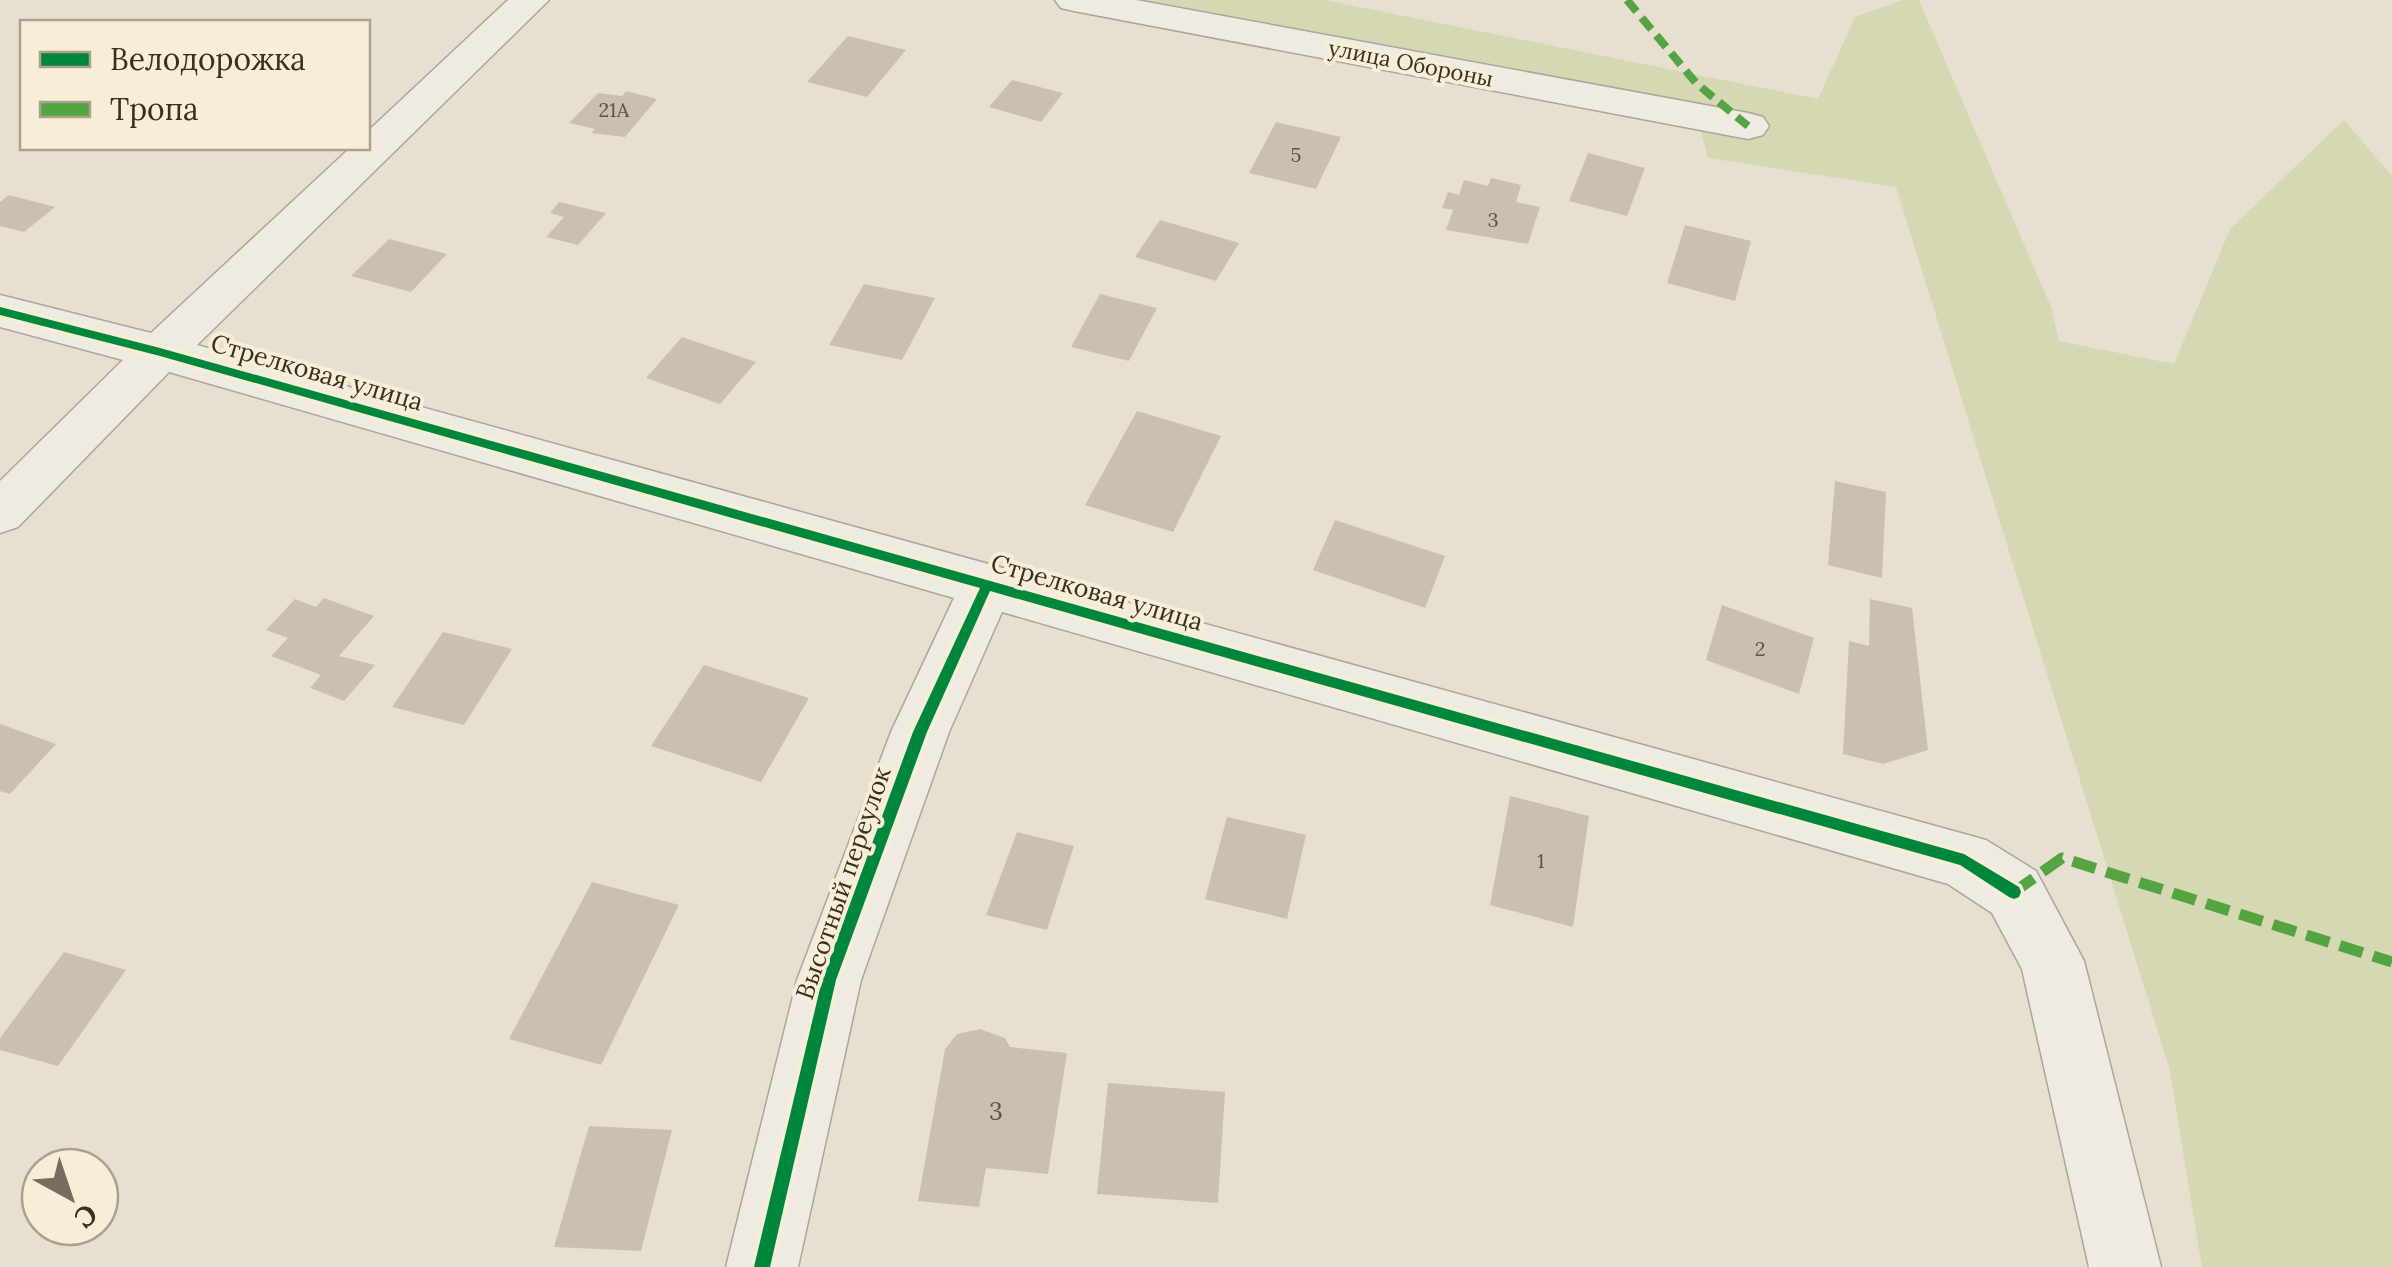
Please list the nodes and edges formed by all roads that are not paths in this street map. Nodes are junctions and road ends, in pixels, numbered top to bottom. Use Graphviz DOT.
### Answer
graph roads {
  1 [pos="530,0"];
  2 [pos="1074,0"];
  3 [pos="1748,126"];
  4 [pos="0,311"];
  5 [pos="160,352"];
  6 [pos="0,513"];
  7 [pos="987,585"];
  8 [pos="762,1267"];
  9 [pos="2125,1267"];
  1 -- 5 [label="street"];
  2 -- 3 [label="street, улица Обороны"];
  4 -- 5 [label="street, Стрелковая улица"];
  5 -- 6 [label="street"];
  5 -- 7 [label="street, Стрелковая улица"];
  7 -- 8 [label="street, Высотный переулок"];
  7 -- 9 [label="street, Стрелковая улица"];
}
